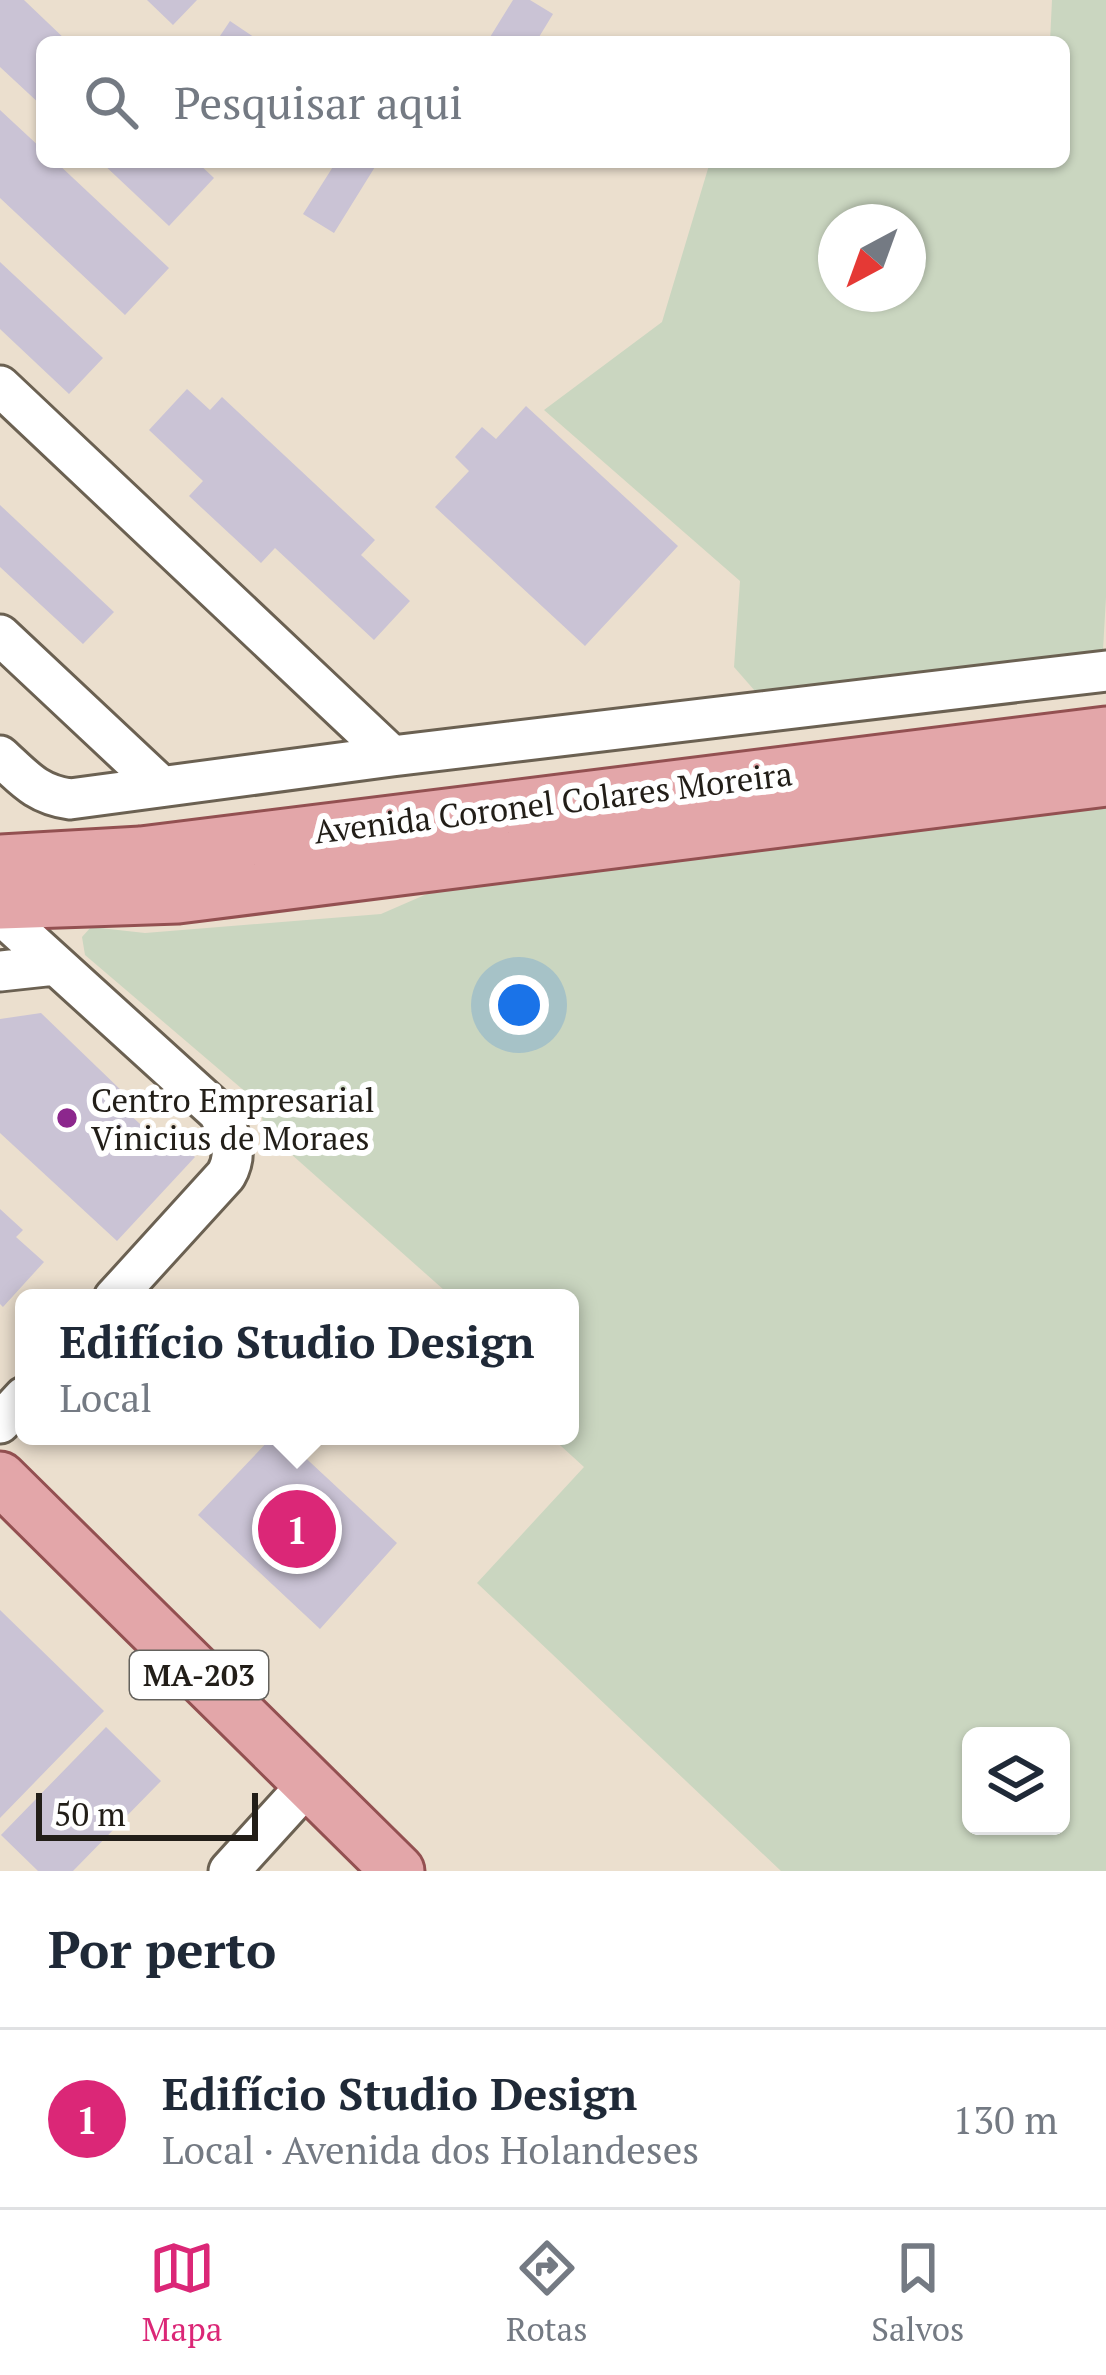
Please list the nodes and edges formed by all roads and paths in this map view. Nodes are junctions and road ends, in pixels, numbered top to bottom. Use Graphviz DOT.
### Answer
graph roads {
  1 [pos="0,386"];
  2 [pos="0,635"];
  3 [pos="1106,671"];
  4 [pos="1106,733"];
  5 [pos="0,756"];
  6 [pos="392,756"];
  7 [pos="1106,780"];
  8 [pos="160,786"];
  9 [pos="0,861"];
  10 [pos="0,903"];
  11 [pos="0,914"];
  12 [pos="55,964"];
  13 [pos="0,971"];
  14 [pos="122,1289"];
  15 [pos="0,1478"];
  16 [pos="308,1783"];
  17 [pos="229,1871"];
  18 [pos="398,1871"];
  1 -- 6 [label="street"];
  2 -- 8 [label="street"];
  3 -- 6 [label="street"];
  4 -- 9 [label="main road, Avenida Coronel Colares Moreira"];
  5 -- 8 [label="street"];
  6 -- 8 [label="street"];
  7 -- 10 [label="main road, Avenida Coronel Colares Moreira"];
  11 -- 12 [label="street"];
  12 -- 13 [label="street"];
  12 -- 14 [label="street"];
  15 -- 16 [label="main road, MA-203"];
  16 -- 17 [label="street"];
  16 -- 18 [label="main road, MA-203"];
}
